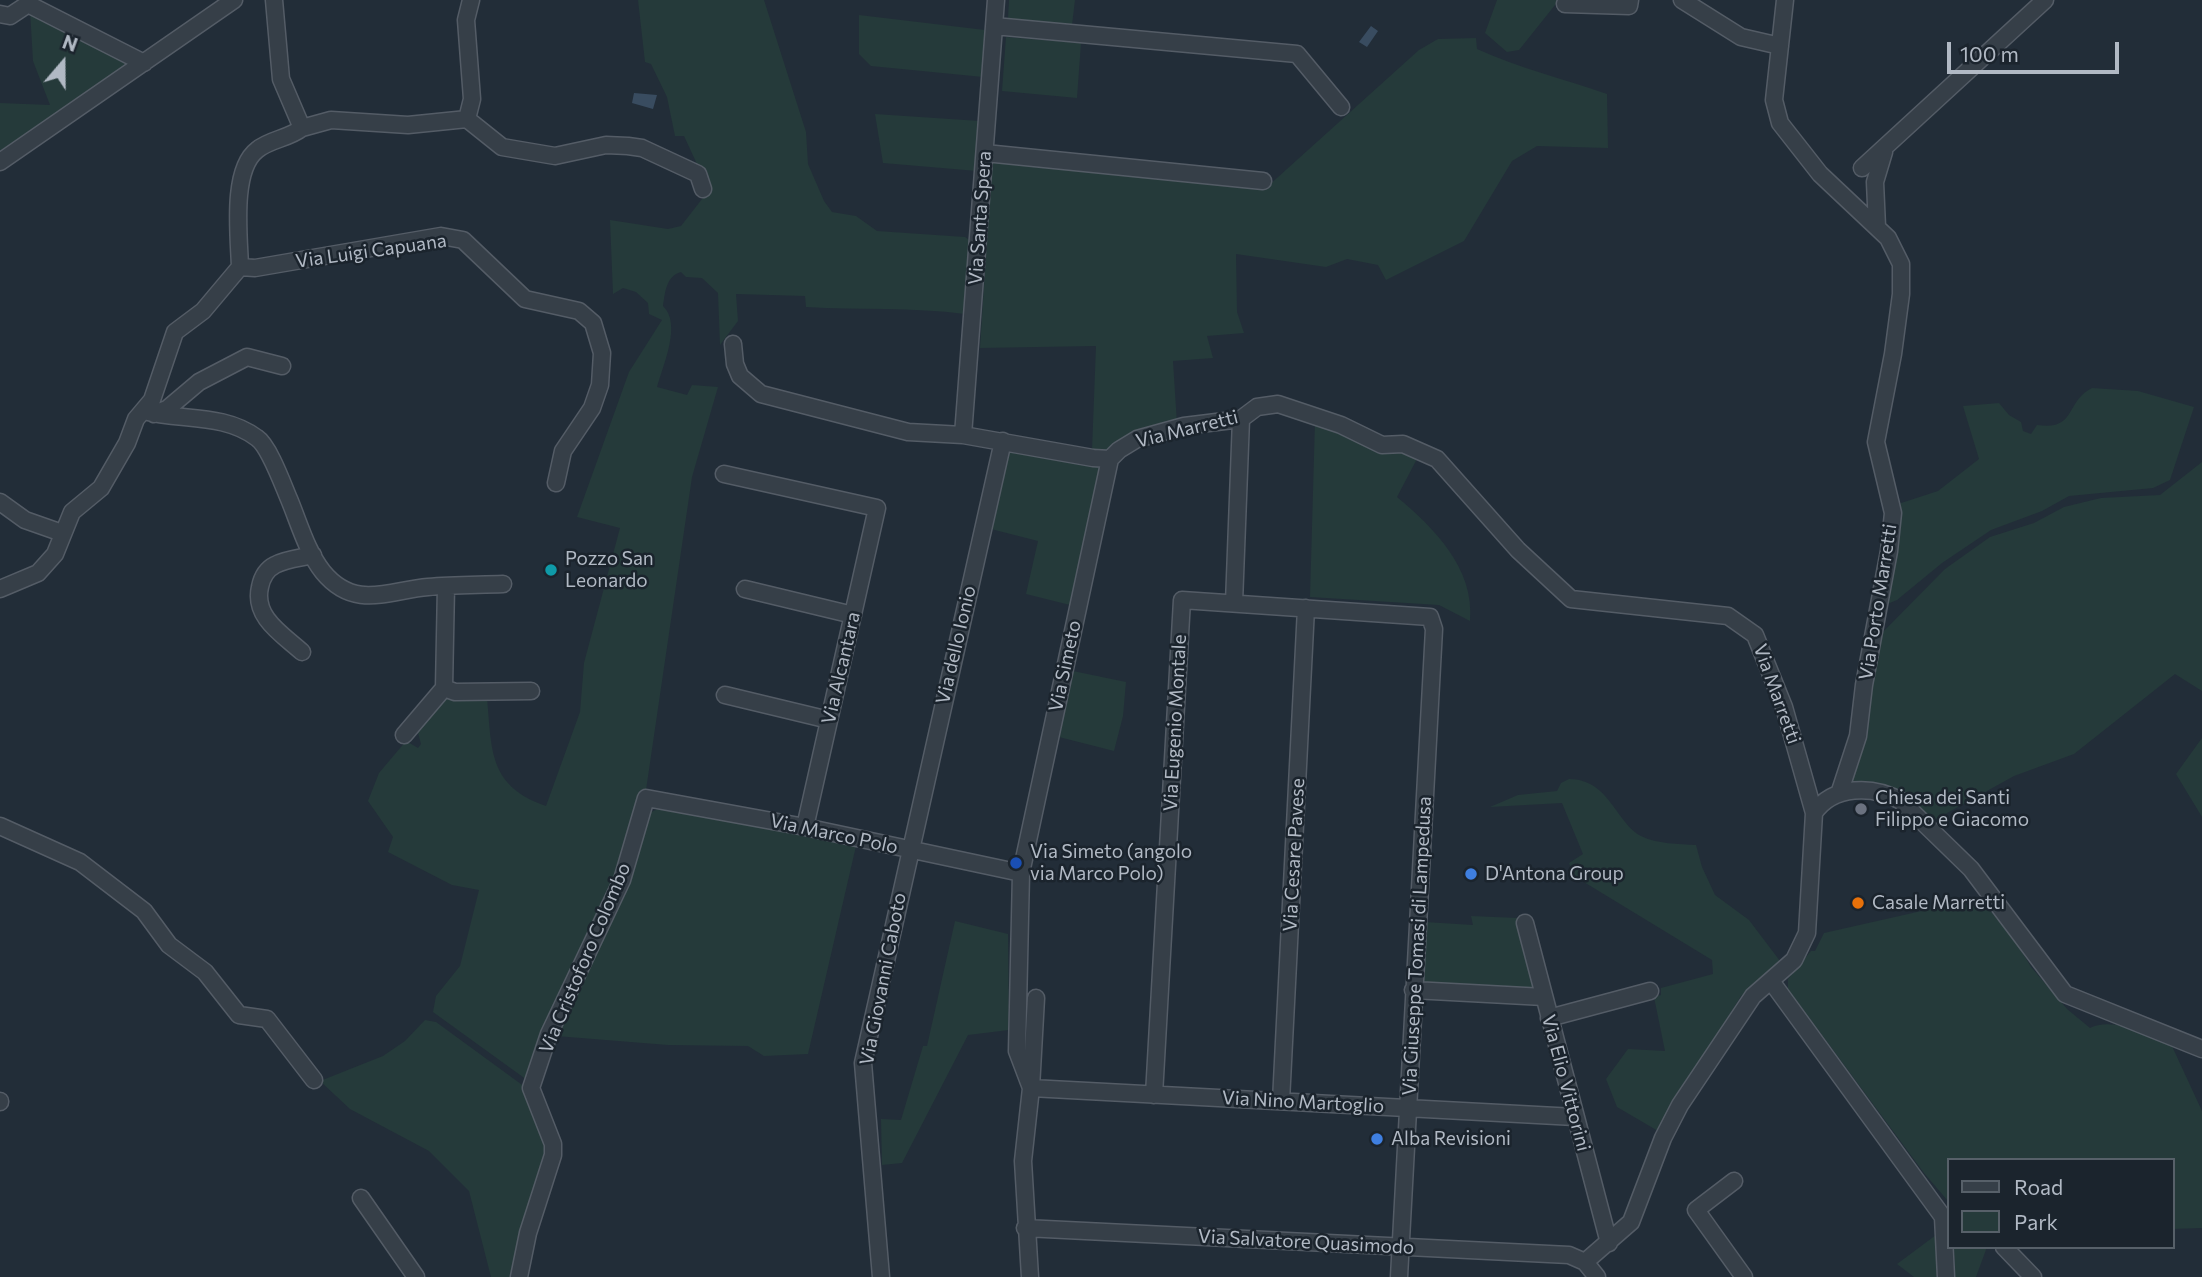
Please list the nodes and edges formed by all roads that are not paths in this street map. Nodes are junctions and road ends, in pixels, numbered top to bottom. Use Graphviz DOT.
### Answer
graph roads {
  1 [pos="234,0"];
  2 [pos="274,0"];
  3 [pos="471,0"];
  4 [pos="996,0"];
  5 [pos="1630,0"];
  6 [pos="1682,0"];
  7 [pos="1785,0"];
  8 [pos="2045,0"];
  9 [pos="1565,4"];
  10 [pos="1,18"];
  11 [pos="994,26"];
  12 [pos="1780,46"];
  13 [pos="144,63"];
  14 [pos="1341,107"];
  15 [pos="467,119"];
  16 [pos="302,128"];
  17 [pos="1886,146"];
  18 [pos="985,153"];
  19 [pos="0,162"];
  20 [pos="1862,168"];
  21 [pos="1263,181"];
  22 [pos="703,189"];
  23 [pos="1877,228"];
  24 [pos="240,267"];
  25 [pos="733,344"];
  26 [pos="282,366"];
  27 [pos="149,412"];
  28 [pos="1241,418"];
  29 [pos="963,435"];
  30 [pos="1003,442"];
  31 [pos="1110,459"];
  32 [pos="724,474"];
  33 [pos="556,483"];
  34 [pos="0,502"];
  35 [pos="62,533"];
  36 [pos="313,555"];
  37 [pos="503,584"];
  38 [pos="446,586"];
  39 [pos="0,589"];
  40 [pos="745,589"];
  41 [pos="1234,603"];
  42 [pos="1306,608"];
  43 [pos="853,615"];
  44 [pos="1430,617"];
  45 [pos="302,652"];
  46 [pos="444,688"];
  47 [pos="531,691"];
  48 [pos="725,695"];
  49 [pos="829,720"];
  50 [pos="404,735"];
  51 [pos="1840,791"];
  52 [pos="646,798"];
  53 [pos="1814,813"];
  54 [pos="0,826"];
  55 [pos="805,827"];
  56 [pos="909,849"];
  57 [pos="1021,873"];
  58 [pos="1525,923"];
  59 [pos="1770,981"];
  60 [pos="1413,990"];
  61 [pos="1650,991"];
  62 [pos="1036,998"];
  63 [pos="1544,998"];
  64 [pos="1549,1018"];
  65 [pos="2202,1049"];
  66 [pos="314,1080"];
  67 [pos="1031,1088"];
  68 [pos="1154,1095"];
  69 [pos="1281,1101"];
  70 [pos="1408,1108"];
  71 [pos="1575,1117"];
  72 [pos="1734,1181"];
  73 [pos="361,1198"];
  74 [pos="1946,1218"];
  75 [pos="1025,1227"];
  76 [pos="1609,1243"];
  77 [pos="1401,1247"];
  78 [pos="2006,1249"];
  79 [pos="1585,1262"];
  80 [pos="416,1277"];
  81 [pos="519,1277"];
  82 [pos="881,1277"];
  83 [pos="1030,1277"];
  84 [pos="1399,1277"];
  85 [pos="1597,1277"];
  86 [pos="1744,1277"];
  87 [pos="1946,1277"];
  88 [pos="2032,1277"];
  1 -- 13 [label="street"];
  2 -- 16 [label="street"];
  3 -- 15 [label="street"];
  4 -- 11 [label="street, Via Santa Spera"];
  5 -- 9 [label="street"];
  6 -- 12 [label="street"];
  7 -- 12 [label="street, Via Porto Marretti"];
  8 -- 17 [label="street"];
  10 -- 13 [label="street"];
  11 -- 14 [label="street"];
  11 -- 18 [label="street, Via Santa Spera"];
  12 -- 23 [label="street, Via Porto Marretti"];
  13 -- 19 [label="street"];
  15 -- 16 [label="street"];
  15 -- 22 [label="street"];
  16 -- 24 [label="street"];
  17 -- 20 [label="street"];
  17 -- 23 [label="street"];
  18 -- 21 [label="street"];
  18 -- 29 [label="street, Via Santa Spera"];
  23 -- 51 [label="street, Via Porto Marretti"];
  24 -- 27 [label="street"];
  24 -- 33 [label="street, Via Luigi Capuana"];
  25 -- 29 [label="street"];
  26 -- 27 [label="street"];
  27 -- 35 [label="street"];
  27 -- 36 [label="street"];
  28 -- 31 [label="street, Via Marretti"];
  28 -- 41 [label="street"];
  28 -- 53 [label="street, Via Marretti"];
  29 -- 30 [label="street"];
  30 -- 31 [label="street"];
  30 -- 56 [label="street, Via dello Ionio"];
  31 -- 57 [label="street, Via Simeto"];
  32 -- 43 [label="street, Via Alcantara"];
  34 -- 35 [label="street"];
  35 -- 39 [label="street"];
  36 -- 38 [label="street"];
  36 -- 45 [label="street"];
  37 -- 38 [label="street"];
  38 -- 46 [label="street"];
  40 -- 43 [label="street"];
  41 -- 42 [label="street, Via Eugenio Montale"];
  41 -- 68 [label="street, Via Eugenio Montale"];
  42 -- 44 [label="street, Via Eugenio Montale"];
  42 -- 69 [label="street, Via Cesare Pavese"];
  43 -- 49 [label="street, Via Alcantara"];
  44 -- 60 [label="street, Via Giuseppe Tomasi di Lampedusa"];
  46 -- 47 [label="street"];
  46 -- 50 [label="street"];
  48 -- 49 [label="street"];
  49 -- 55 [label="street, Via Alcantara"];
  51 -- 53 [label="street"];
  51 -- 65 [label="street"];
  52 -- 55 [label="street, Via Marco Polo"];
  52 -- 81 [label="street, Via Cristoforo Colombo"];
  53 -- 59 [label="street, Via Marretti"];
  54 -- 66 [label="street"];
  55 -- 56 [label="street, Via Marco Polo"];
  56 -- 57 [label="street, Via Marco Polo"];
  56 -- 82 [label="street, Via Giovanni Caboto"];
  57 -- 67 [label="street, Via Simeto"];
  58 -- 63 [label="street, Via Elio Vittorini"];
  59 -- 74 [label="street"];
  59 -- 76 [label="street, Via Marretti"];
  60 -- 63 [label="street"];
  60 -- 70 [label="street, Via Giuseppe Tomasi di Lampedusa"];
  61 -- 64 [label="street"];
  62 -- 67 [label="street"];
  63 -- 64 [label="street, Via Elio Vittorini"];
  64 -- 71 [label="street, Via Elio Vittorini"];
  67 -- 68 [label="street, Via Nino Martoglio"];
  67 -- 75 [label="street"];
  68 -- 69 [label="street, Via Nino Martoglio"];
  69 -- 70 [label="street, Via Nino Martoglio"];
  70 -- 71 [label="street, Via Nino Martoglio"];
  70 -- 77 [label="street, Via Giuseppe Tomasi di Lampedusa"];
  71 -- 76 [label="street, Via Elio Vittorini"];
  72 -- 86 [label="street"];
  73 -- 80 [label="street"];
  74 -- 87 [label="street"];
  75 -- 77 [label="street, Via Salvatore Quasimodo"];
  75 -- 83 [label="street"];
  76 -- 79 [label="street, Via Marretti"];
  77 -- 79 [label="street, Via Salvatore Quasimodo"];
  77 -- 84 [label="street, Via Giuseppe Tomasi di Lampedusa"];
  78 -- 88 [label="street"];
  79 -- 85 [label="street"];
}
